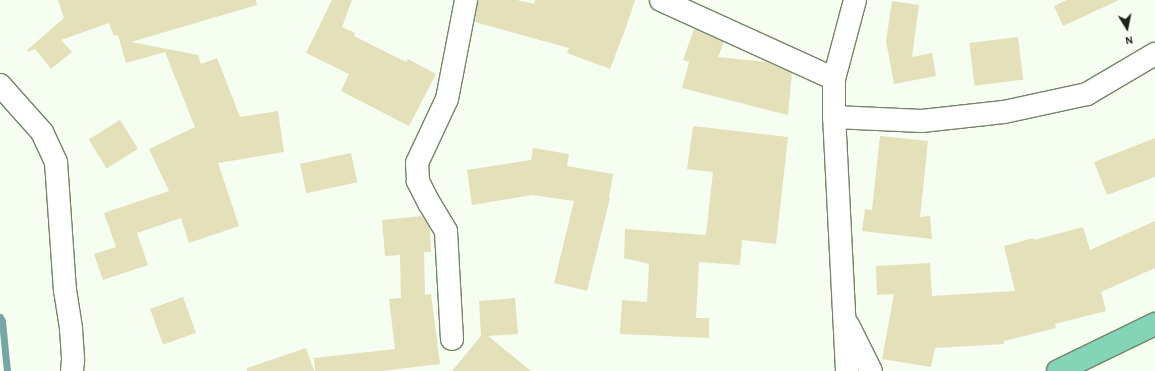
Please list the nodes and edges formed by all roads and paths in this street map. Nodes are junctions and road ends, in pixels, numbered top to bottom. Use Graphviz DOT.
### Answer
graph roads {
  1 [pos="466,0"];
  2 [pos="661,0"];
  3 [pos="855,0"];
  4 [pos="1155,54"];
  5 [pos="834,79"];
  6 [pos="0,85"];
  7 [pos="834,117"];
  8 [pos="844,319"];
  9 [pos="1155,324"];
  10 [pos="452,339"];
  11 [pos="72,371"];
  12 [pos="847,371"];
  13 [pos="871,371"];
  14 [pos="1058,371"];
  1 -- 10 [label="street"];
  2 -- 5 [label="street"];
  3 -- 5 [label="street"];
  4 -- 7 [label="street"];
  5 -- 7 [label="street"];
  6 -- 11 [label="street"];
  7 -- 8 [label="street"];
  8 -- 12 [label="street"];
  8 -- 13 [label="street"];
  9 -- 14 [label="main road"];
}
